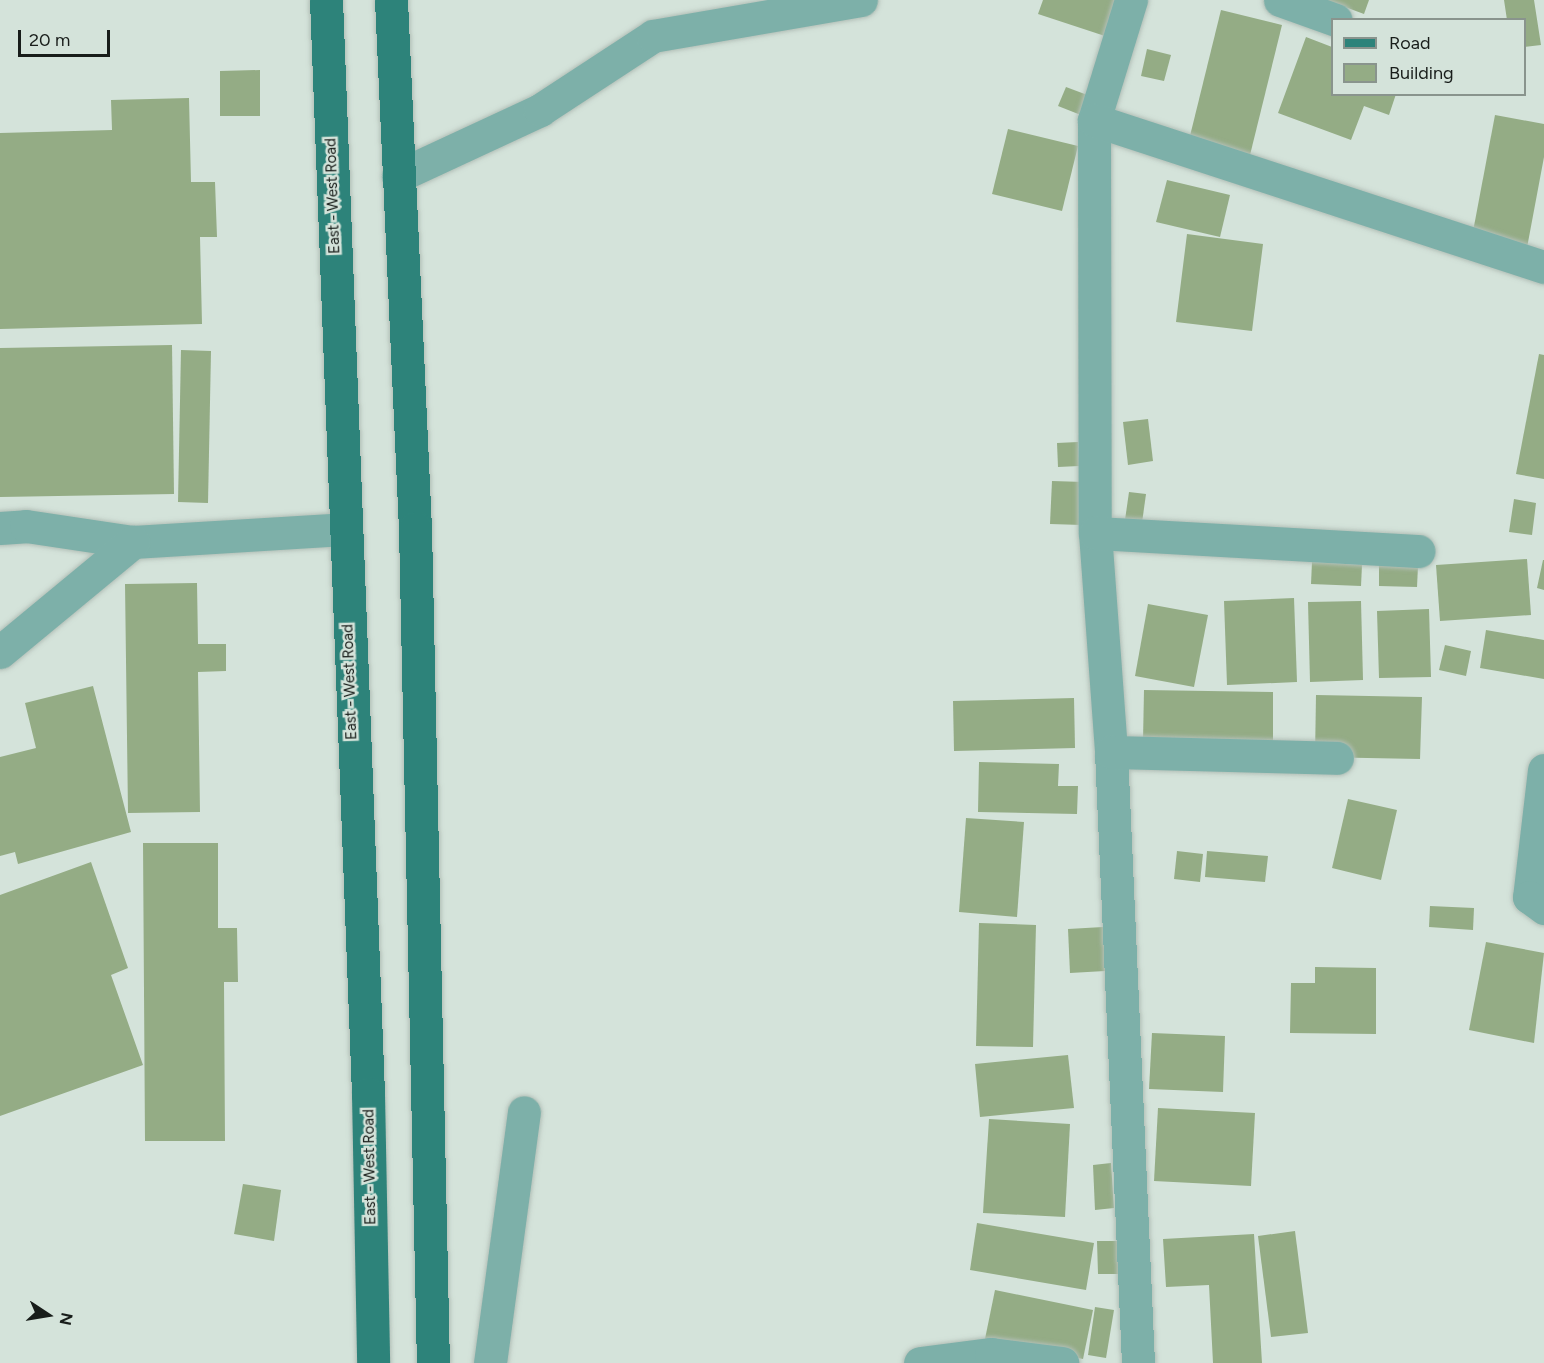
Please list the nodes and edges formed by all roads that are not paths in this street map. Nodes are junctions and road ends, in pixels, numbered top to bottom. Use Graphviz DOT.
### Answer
graph roads {
  1 [pos="326,0"];
  2 [pos="391,0"];
  3 [pos="861,0"];
  4 [pos="1131,0"];
  5 [pos="1280,0"];
  6 [pos="1331,18"];
  7 [pos="1094,120"];
  8 [pos="398,176"];
  9 [pos="1544,267"];
  10 [pos="0,528"];
  11 [pos="344,529"];
  12 [pos="1095,533"];
  13 [pos="133,543"];
  14 [pos="1418,551"];
  15 [pos="0,652"];
  16 [pos="1112,752"];
  17 [pos="1337,758"];
  18 [pos="1544,770"];
  19 [pos="1544,908"];
  20 [pos="524,1112"];
  21 [pos="373,1363"];
  22 [pos="433,1363"];
  23 [pos="490,1363"];
  24 [pos="920,1363"];
  25 [pos="1062,1363"];
  26 [pos="1138,1363"];
  1 -- 11 [label="main road, East - West Road"];
  2 -- 8 [label="main road"];
  3 -- 8 [label="street"];
  4 -- 7 [label="street"];
  5 -- 6 [label="street"];
  7 -- 9 [label="street"];
  7 -- 12 [label="street"];
  8 -- 22 [label="main road"];
  10 -- 13 [label="street"];
  11 -- 13 [label="street"];
  11 -- 21 [label="main road, East - West Road"];
  12 -- 14 [label="street"];
  12 -- 16 [label="street"];
  13 -- 15 [label="street"];
  16 -- 17 [label="street"];
  16 -- 26 [label="street"];
  18 -- 19 [label="street"];
  20 -- 23 [label="street"];
  24 -- 25 [label="street"];
}
